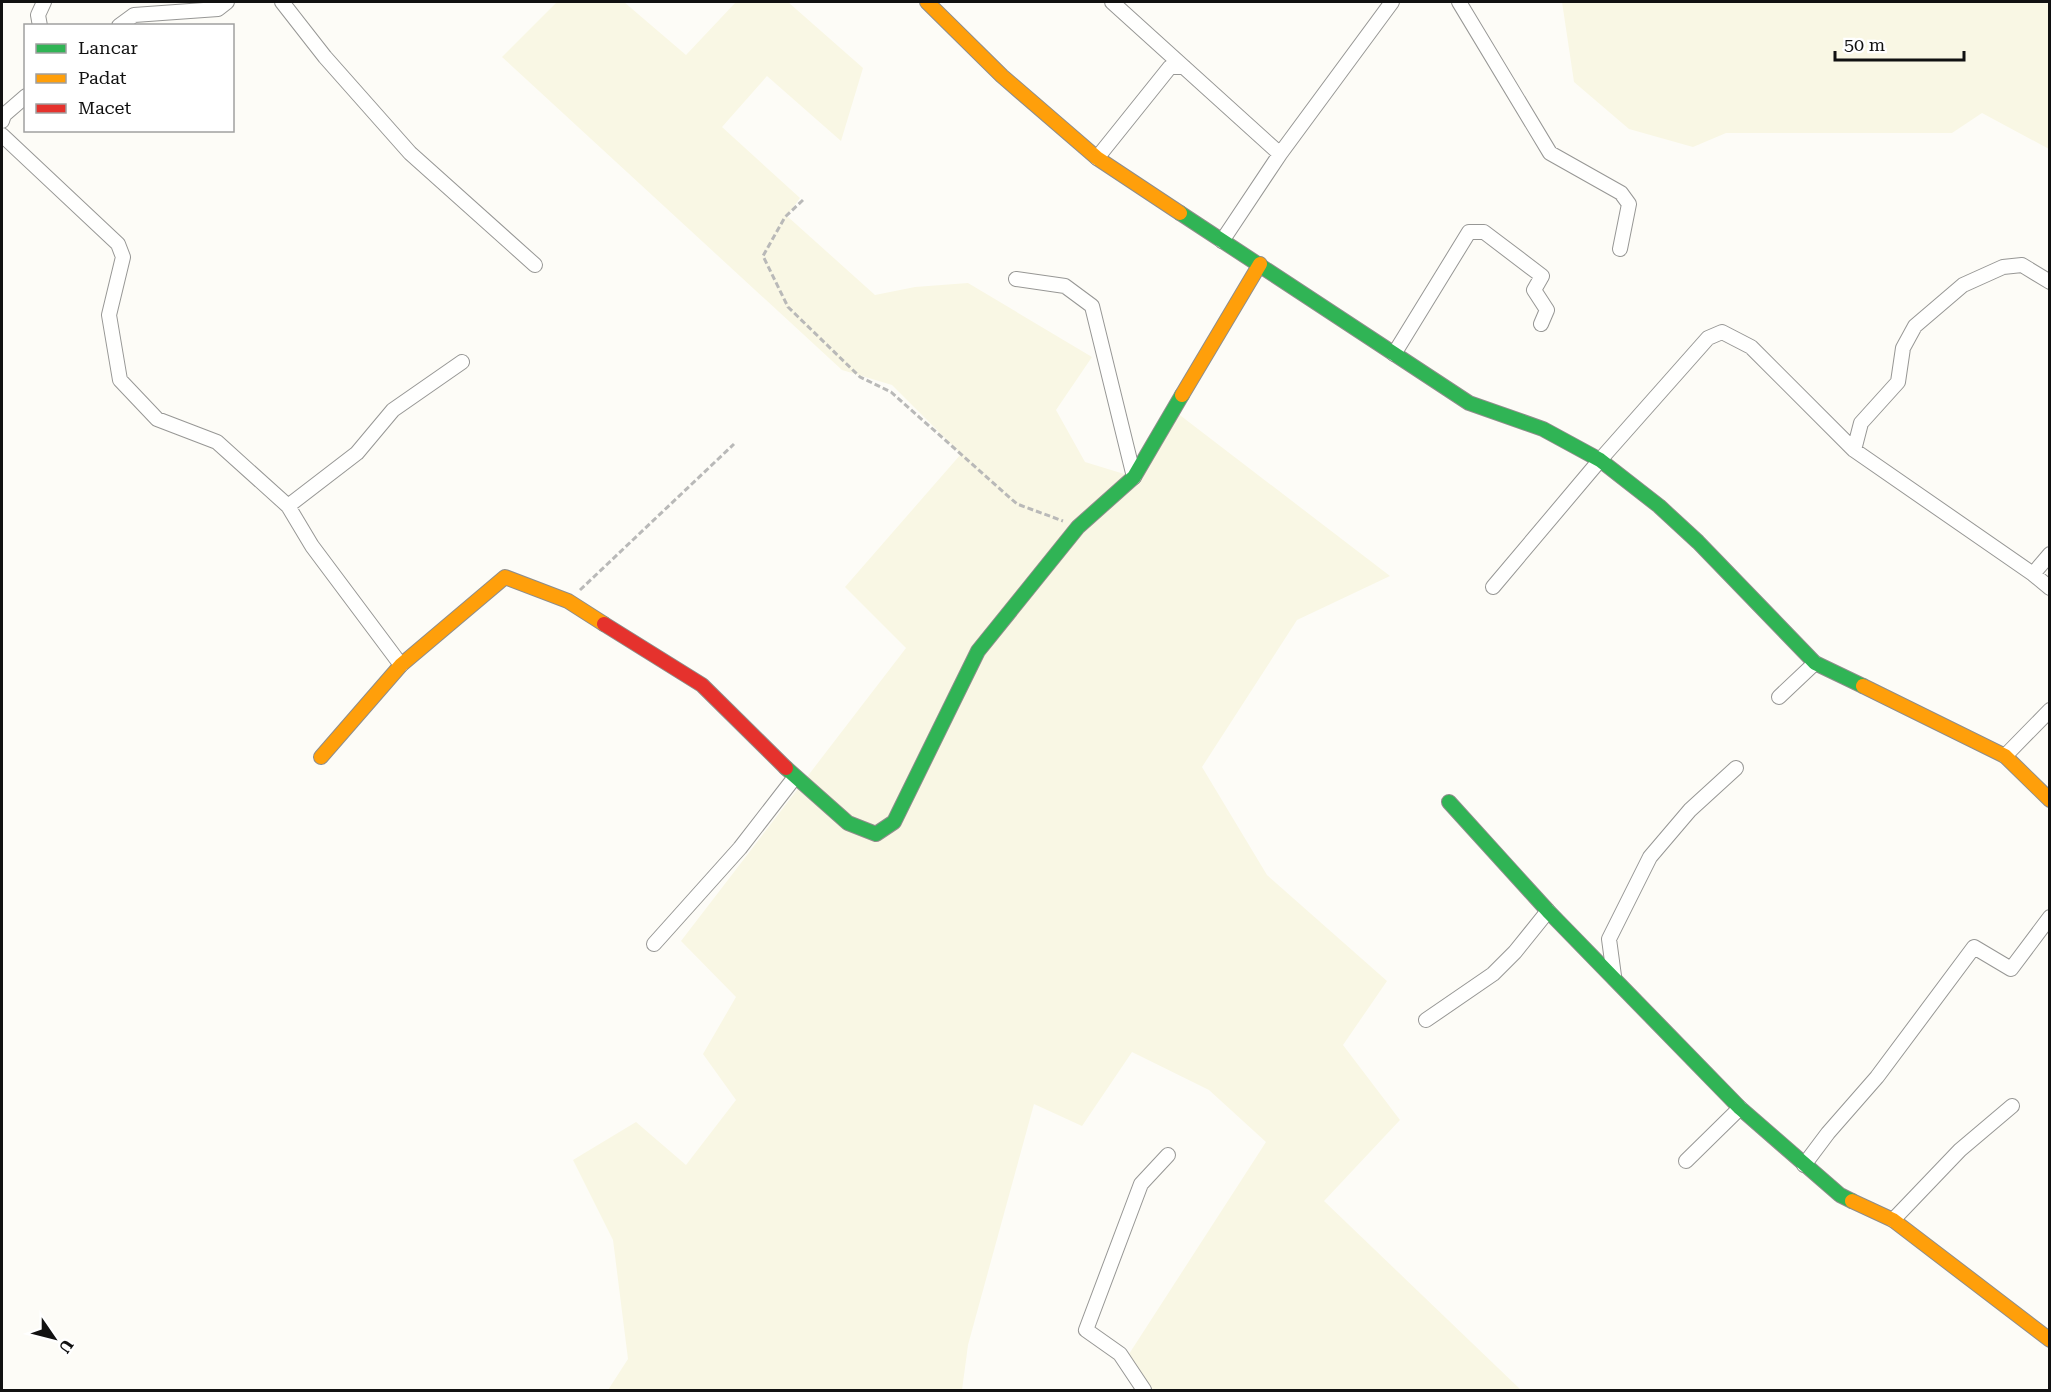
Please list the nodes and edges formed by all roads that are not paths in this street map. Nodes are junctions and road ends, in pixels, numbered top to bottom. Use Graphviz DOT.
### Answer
graph roads {
  1 [pos="44,2"];
  2 [pos="227,2"];
  3 [pos="282,2"];
  4 [pos="927,2"];
  5 [pos="1112,2"];
  6 [pos="1392,2"];
  7 [pos="1459,2"];
  8 [pos="40,24"];
  9 [pos="122,24"];
  10 [pos="1184,67"];
  11 [pos="24,98"];
  12 [pos="2,121"];
  13 [pos="2,135"];
  14 [pos="1280,154"];
  15 [pos="1096,158"];
  16 [pos="1222,241"];
  17 [pos="1620,249"];
  18 [pos="1260,264"];
  19 [pos="535,265"];
  20 [pos="1016,279"];
  21 [pos="2049,282"];
  22 [pos="1541,324"];
  23 [pos="1394,354"];
  24 [pos="462,362"];
  25 [pos="1854,450"];
  26 [pos="1600,460"];
  27 [pos="1134,477"];
  28 [pos="288,506"];
  29 [pos="2049,554"];
  30 [pos="2033,574"];
  31 [pos="1493,587"];
  32 [pos="2049,588"];
  33 [pos="1815,663"];
  34 [pos="401,664"];
  35 [pos="1779,697"];
  36 [pos="2049,710"];
  37 [pos="2005,756"];
  38 [pos="321,757"];
  39 [pos="1736,768"];
  40 [pos="795,777"];
  41 [pos="2049,800"];
  42 [pos="1449,802"];
  43 [pos="1548,911"];
  44 [pos="2049,916"];
  45 [pos="654,944"];
  46 [pos="1614,976"];
  47 [pos="1426,1020"];
  48 [pos="2012,1106"];
  49 [pos="1740,1108"];
  50 [pos="1168,1155"];
  51 [pos="1686,1161"];
  52 [pos="1804,1165"];
  53 [pos="1893,1220"];
  54 [pos="2049,1340"];
  55 [pos="1144,1390"];
  1 -- 8 [label="street"];
  2 -- 9 [label="street"];
  3 -- 19 [label="street"];
  4 -- 15 [label="street"];
  5 -- 10 [label="street"];
  6 -- 14 [label="street"];
  7 -- 17 [label="street"];
  10 -- 14 [label="street"];
  10 -- 15 [label="street"];
  11 -- 12 [label="street"];
  13 -- 28 [label="street"];
  14 -- 16 [label="street"];
  15 -- 16 [label="street"];
  16 -- 18 [label="street"];
  18 -- 23 [label="street"];
  18 -- 27 [label="street"];
  20 -- 27 [label="street"];
  21 -- 25 [label="street"];
  22 -- 23 [label="street"];
  23 -- 26 [label="street"];
  24 -- 28 [label="street"];
  25 -- 26 [label="street"];
  25 -- 30 [label="street"];
  26 -- 31 [label="street"];
  26 -- 33 [label="street"];
  27 -- 40 [label="street"];
  28 -- 34 [label="street"];
  29 -- 30 [label="street"];
  30 -- 32 [label="street"];
  33 -- 35 [label="street"];
  33 -- 37 [label="street"];
  34 -- 38 [label="street"];
  34 -- 40 [label="street"];
  36 -- 37 [label="street"];
  37 -- 41 [label="street"];
  39 -- 46 [label="street"];
  40 -- 45 [label="street"];
  42 -- 43 [label="street"];
  43 -- 46 [label="street"];
  43 -- 47 [label="street"];
  44 -- 52 [label="street"];
  46 -- 49 [label="street"];
  48 -- 53 [label="street"];
  49 -- 51 [label="street"];
  49 -- 52 [label="street"];
  50 -- 55 [label="street"];
  52 -- 53 [label="street"];
  53 -- 54 [label="street"];
}
